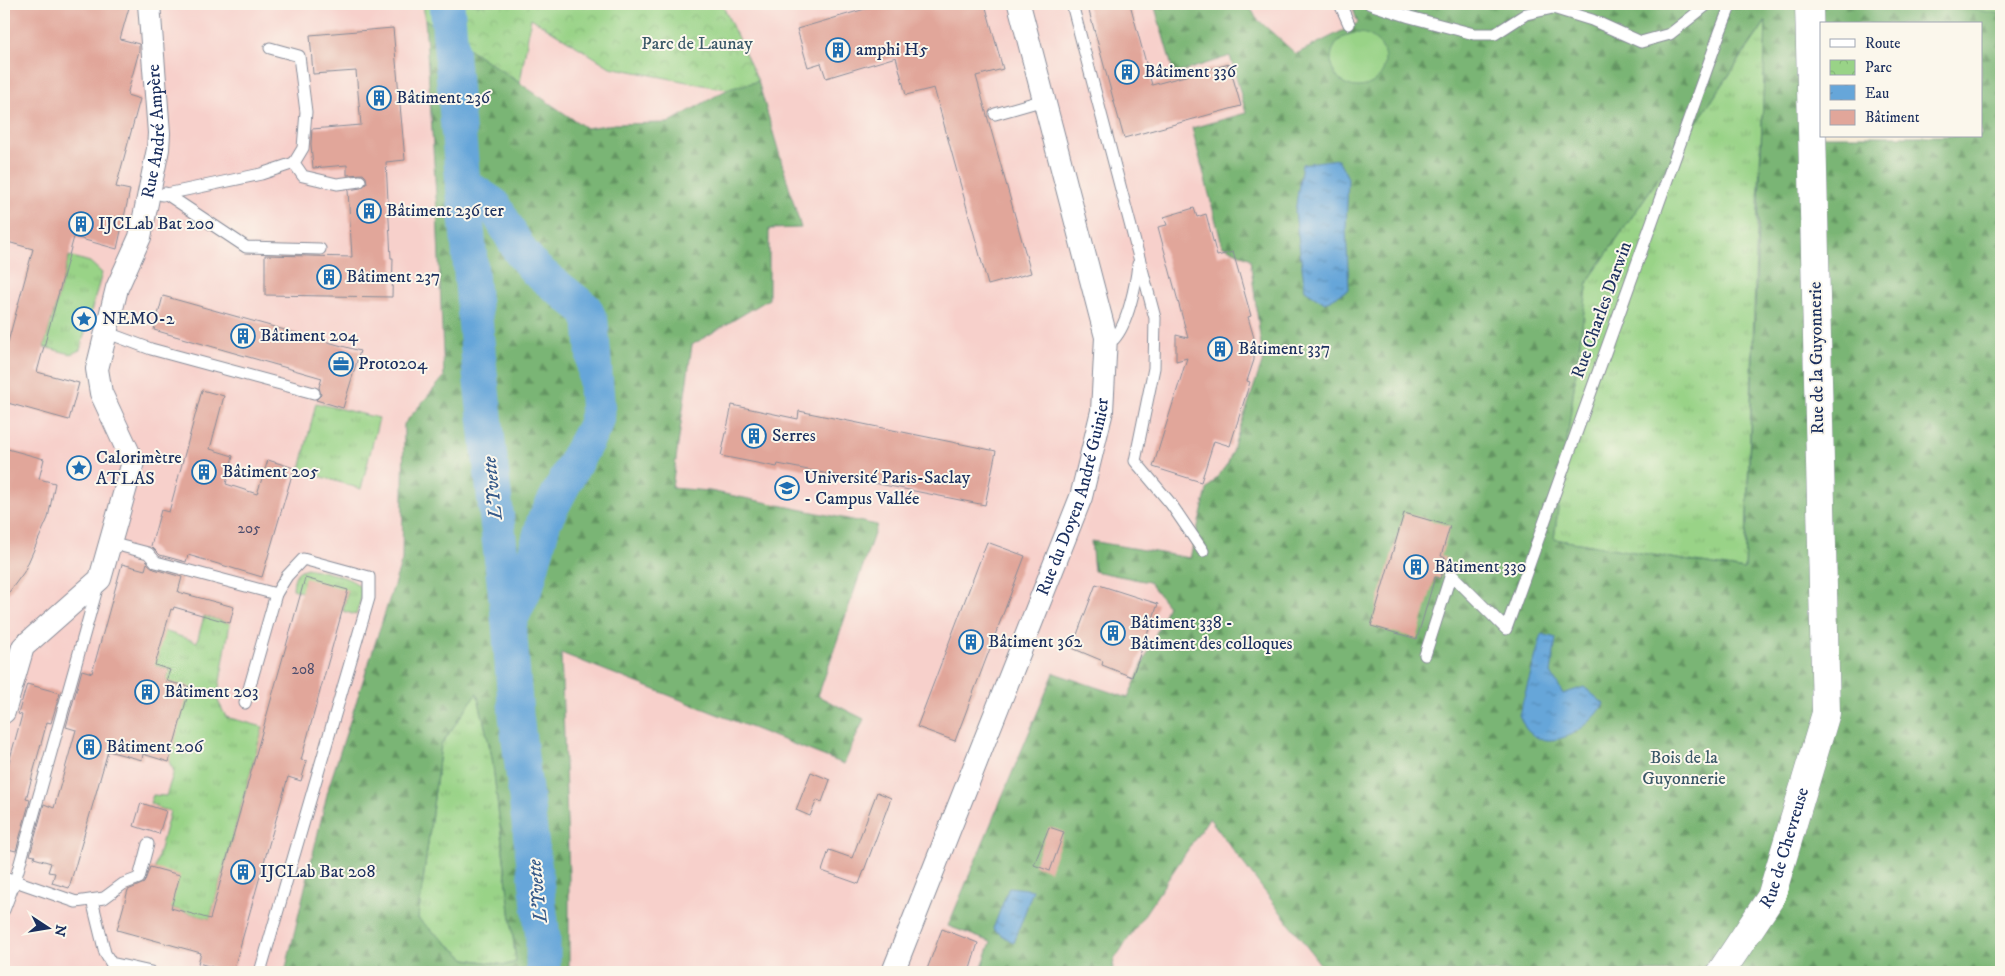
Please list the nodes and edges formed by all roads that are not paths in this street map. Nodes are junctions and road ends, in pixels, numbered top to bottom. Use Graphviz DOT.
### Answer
graph roads {
  1 [pos="149,4"];
  2 [pos="1019,4"];
  3 [pos="1072,4"];
  4 [pos="1340,4"];
  5 [pos="1370,4"];
  6 [pos="1708,4"];
  7 [pos="1732,4"];
  8 [pos="1809,4"];
  9 [pos="1349,24"];
  10 [pos="270,48"];
  11 [pos="1044,100"];
  12 [pos="995,114"];
  13 [pos="294,163"];
  14 [pos="360,182"];
  15 [pos="156,197"];
  16 [pos="320,249"];
  17 [pos="1139,258"];
  18 [pos="105,332"];
  19 [pos="1106,337"];
  20 [pos="314,393"];
  21 [pos="110,543"];
  22 [pos="1203,551"];
  23 [pos="100,579"];
  24 [pos="276,594"];
  25 [pos="1425,655"];
  26 [pos="245,703"];
  27 [pos="4,712"];
  28 [pos="1826,713"];
  29 [pos="148,844"];
  30 [pos="9,879"];
  31 [pos="92,900"];
  32 [pos="4,910"];
  33 [pos="151,972"];
  34 [pos="260,972"];
  35 [pos="893,972"];
  36 [pos="1721,972"];
  1 -- 15 [label="street, Rue André Ampère"];
  2 -- 11 [label="street, Rue du Doyen André Guinier"];
  3 -- 17 [label="lane"];
  4 -- 9 [label="lane"];
  5 -- 6 [label="lane"];
  7 -- 25 [label="lane, Rue Charles Darwin"];
  8 -- 28 [label="street, Rue de la Guyonnerie"];
  10 -- 13 [label="lane"];
  11 -- 12 [label="lane"];
  11 -- 19 [label="street, Rue du Doyen André Guinier"];
  13 -- 14 [label="lane"];
  13 -- 15 [label="lane"];
  15 -- 16 [label="lane"];
  15 -- 18 [label="street, Rue André Ampère"];
  17 -- 19 [label="lane"];
  17 -- 22 [label="lane"];
  18 -- 20 [label="lane"];
  18 -- 21 [label="street, Rue André Ampère"];
  19 -- 35 [label="street, Rue du Doyen André Guinier"];
  21 -- 23 [label="street, Rue André Ampère"];
  21 -- 24 [label="lane"];
  23 -- 27 [label="street"];
  23 -- 30 [label="lane"];
  24 -- 26 [label="lane"];
  24 -- 34 [label="lane"];
  28 -- 36 [label="street, Rue de Chevreuse"];
  29 -- 31 [label="lane"];
  30 -- 31 [label="lane"];
  30 -- 32 [label="lane"];
  31 -- 33 [label="lane"];
}
